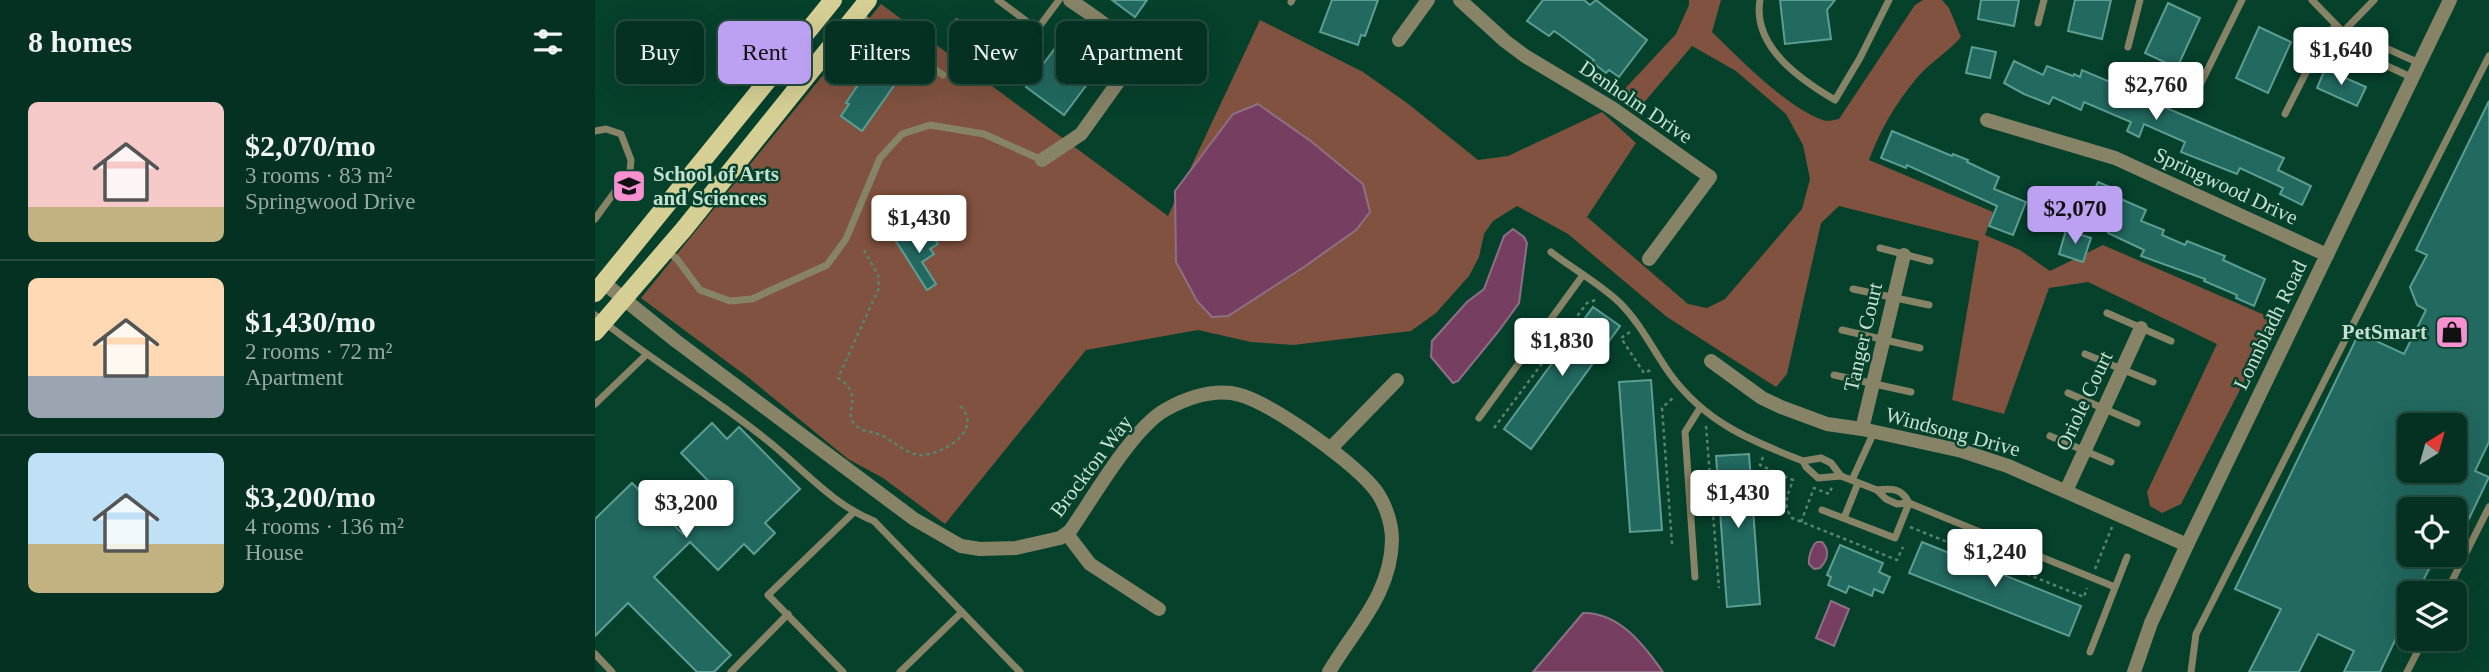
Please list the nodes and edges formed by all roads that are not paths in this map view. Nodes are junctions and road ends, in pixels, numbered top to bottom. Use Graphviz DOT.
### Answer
graph roads {
  1 [pos="833,0"];
  2 [pos="839,0"];
  3 [pos="998,0"];
  4 [pos="1059,0"];
  5 [pos="1070,0"];
  6 [pos="1427,0"];
  7 [pos="1460,0"];
  8 [pos="1760,0"];
  9 [pos="1889,0"];
  10 [pos="2044,0"];
  11 [pos="2140,0"];
  12 [pos="2242,0"];
  13 [pos="2312,0"];
  14 [pos="2374,0"];
  15 [pos="2450,0"];
  16 [pos="863,7"];
  17 [pos="1026,21"];
  18 [pos="1042,22"];
  19 [pos="2038,23"];
  20 [pos="2336,25"];
  21 [pos="2343,32"];
  22 [pos="1399,40"];
  23 [pos="2128,47"];
  24 [pos="2489,56"];
  25 [pos="2419,63"];
  26 [pos="943,75"];
  27 [pos="2413,78"];
  28 [pos="2200,85"];
  29 [pos="2285,114"];
  30 [pos="1987,120"];
  31 [pos="730,128"];
  32 [pos="595,131"];
  33 [pos="751,145"];
  34 [pos="1042,160"];
  35 [pos="595,219"];
  36 [pos="1880,248"];
  37 [pos="666,250"];
  38 [pos="1551,252"];
  39 [pos="1904,255"];
  40 [pos="2327,255"];
  41 [pos="1649,259"];
  42 [pos="1930,261"];
  43 [pos="1583,275"];
  44 [pos="599,288"];
  45 [pos="1853,289"];
  46 [pos="1894,298"];
  47 [pos="625,300"];
  48 [pos="1929,305"];
  49 [pos="2107,313"];
  50 [pos="598,323"];
  51 [pos="2141,328"];
  52 [pos="1842,330"];
  53 [pos="1884,340"];
  54 [pos="2171,341"];
  55 [pos="1920,348"];
  56 [pos="2085,354"];
  57 [pos="646,355"];
  58 [pos="1711,361"];
  59 [pos="2122,369"];
  60 [pos="1833,375"];
  61 [pos="1397,380"];
  62 [pos="2153,382"];
  63 [pos="1873,384"];
  64 [pos="1911,392"];
  65 [pos="2068,393"];
  66 [pos="595,404"];
  67 [pos="1700,408"];
  68 [pos="2104,409"];
  69 [pos="1479,418"];
  70 [pos="2137,423"];
  71 [pos="1868,430"];
  72 [pos="2050,436"];
  73 [pos="1330,449"];
  74 [pos="2084,451"];
  75 [pos="1803,461"];
  76 [pos="2111,462"];
  77 [pos="1841,476"];
  78 [pos="1855,482"];
  79 [pos="1877,490"];
  80 [pos="2066,491"];
  81 [pos="1909,503"];
  82 [pos="2489,507"];
  83 [pos="1822,510"];
  84 [pos="853,513"];
  85 [pos="1844,518"];
  86 [pos="1067,534"];
  87 [pos="2187,545"];
  88 [pos="2127,557"];
  89 [pos="1695,577"];
  90 [pos="2452,581"];
  91 [pos="2115,587"];
  92 [pos="1159,610"];
  93 [pos="962,612"];
  94 [pos="787,614"];
  95 [pos="2418,651"];
  96 [pos="2089,652"];
  97 [pos="595,654"];
  98 [pos="610,671"];
  99 [pos="731,672"];
  100 [pos="843,672"];
  101 [pos="900,672"];
  102 [pos="1020,672"];
  103 [pos="1329,672"];
  104 [pos="2134,672"];
  105 [pos="2191,672"];
  106 [pos="2407,672"];
  1 -- 31 [label="main road"];
  2 -- 16 [label="main road"];
  3 -- 17 [label="lane"];
  4 -- 18 [label="lane"];
  5 -- 34 [label="street"];
  6 -- 22 [label="street"];
  7 -- 41 [label="street, Denholm Drive"];
  8 -- 9 [label="lane"];
  10 -- 19 [label="lane"];
  11 -- 23 [label="lane"];
  12 -- 28 [label="lane"];
  13 -- 20 [label="lane"];
  14 -- 21 [label="lane"];
  15 -- 25 [label="street, Lonnbladh Road"];
  16 -- 26 [label="lane"];
  16 -- 33 [label="main road"];
  20 -- 21 [label="lane"];
  20 -- 29 [label="lane"];
  21 -- 25 [label="lane"];
  21 -- 27 [label="lane"];
  24 -- 105 [label="lane"];
  25 -- 27 [label="street, Lonnbladh Road"];
  27 -- 40 [label="street, Lonnbladh Road"];
  30 -- 40 [label="street, Springwood Drive"];
  31 -- 33 [label="main road"];
  31 -- 44 [label="main road"];
  32 -- 35 [label="lane"];
  33 -- 37 [label="main road"];
  34 -- 37 [label="lane"];
  36 -- 39 [label="lane"];
  37 -- 47 [label="main road"];
  38 -- 43 [label="lane"];
  39 -- 42 [label="lane"];
  39 -- 46 [label="street, Tanger Court"];
  40 -- 87 [label="street, Lonnbladh Road"];
  43 -- 67 [label="lane"];
  43 -- 69 [label="lane"];
  44 -- 47 [label="street, Brockton Way"];
  45 -- 46 [label="lane"];
  46 -- 48 [label="lane"];
  46 -- 53 [label="street, Tanger Court"];
  47 -- 50 [label="main road"];
  47 -- 86 [label="street, Brockton Way"];
  49 -- 51 [label="lane"];
  50 -- 57 [label="lane"];
  51 -- 54 [label="lane"];
  51 -- 59 [label="street, Oriole Court"];
  52 -- 53 [label="lane"];
  53 -- 55 [label="lane"];
  53 -- 63 [label="street, Tanger Court"];
  56 -- 59 [label="lane"];
  57 -- 66 [label="lane"];
  57 -- 84 [label="lane"];
  58 -- 71 [label="street, Windsong Drive"];
  59 -- 62 [label="lane"];
  59 -- 68 [label="street, Oriole Court"];
  60 -- 63 [label="lane"];
  61 -- 73 [label="street"];
  63 -- 64 [label="lane"];
  63 -- 71 [label="street, Tanger Court"];
  65 -- 68 [label="lane"];
  67 -- 75 [label="lane"];
  67 -- 89 [label="lane"];
  68 -- 70 [label="lane"];
  68 -- 74 [label="street, Oriole Court"];
  71 -- 78 [label="lane"];
  71 -- 80 [label="street, Windsong Drive"];
  72 -- 74 [label="lane"];
  73 -- 86 [label="street, Brockton Way"];
  73 -- 103 [label="street, Brockton Way"];
  74 -- 76 [label="lane"];
  74 -- 80 [label="street, Oriole Court"];
  75 -- 77 [label="lane"];
  75 -- 77 [label="lane"];
  77 -- 78 [label="lane"];
  78 -- 79 [label="lane"];
  78 -- 85 [label="lane"];
  79 -- 81 [label="lane"];
  79 -- 81 [label="lane"];
  80 -- 87 [label="street, Windsong Drive"];
  81 -- 85 [label="lane"];
  81 -- 91 [label="lane"];
  82 -- 90 [label="lane"];
  83 -- 85 [label="lane"];
  84 -- 93 [label="lane"];
  84 -- 94 [label="lane"];
  86 -- 92 [label="street"];
  87 -- 104 [label="street, Lonnbladh Road"];
  88 -- 91 [label="lane"];
  91 -- 96 [label="lane"];
  93 -- 101 [label="lane"];
  93 -- 102 [label="lane"];
  94 -- 99 [label="lane"];
  94 -- 100 [label="lane"];
  95 -- 106 [label="lane"];
  97 -- 98 [label="lane"];
}
